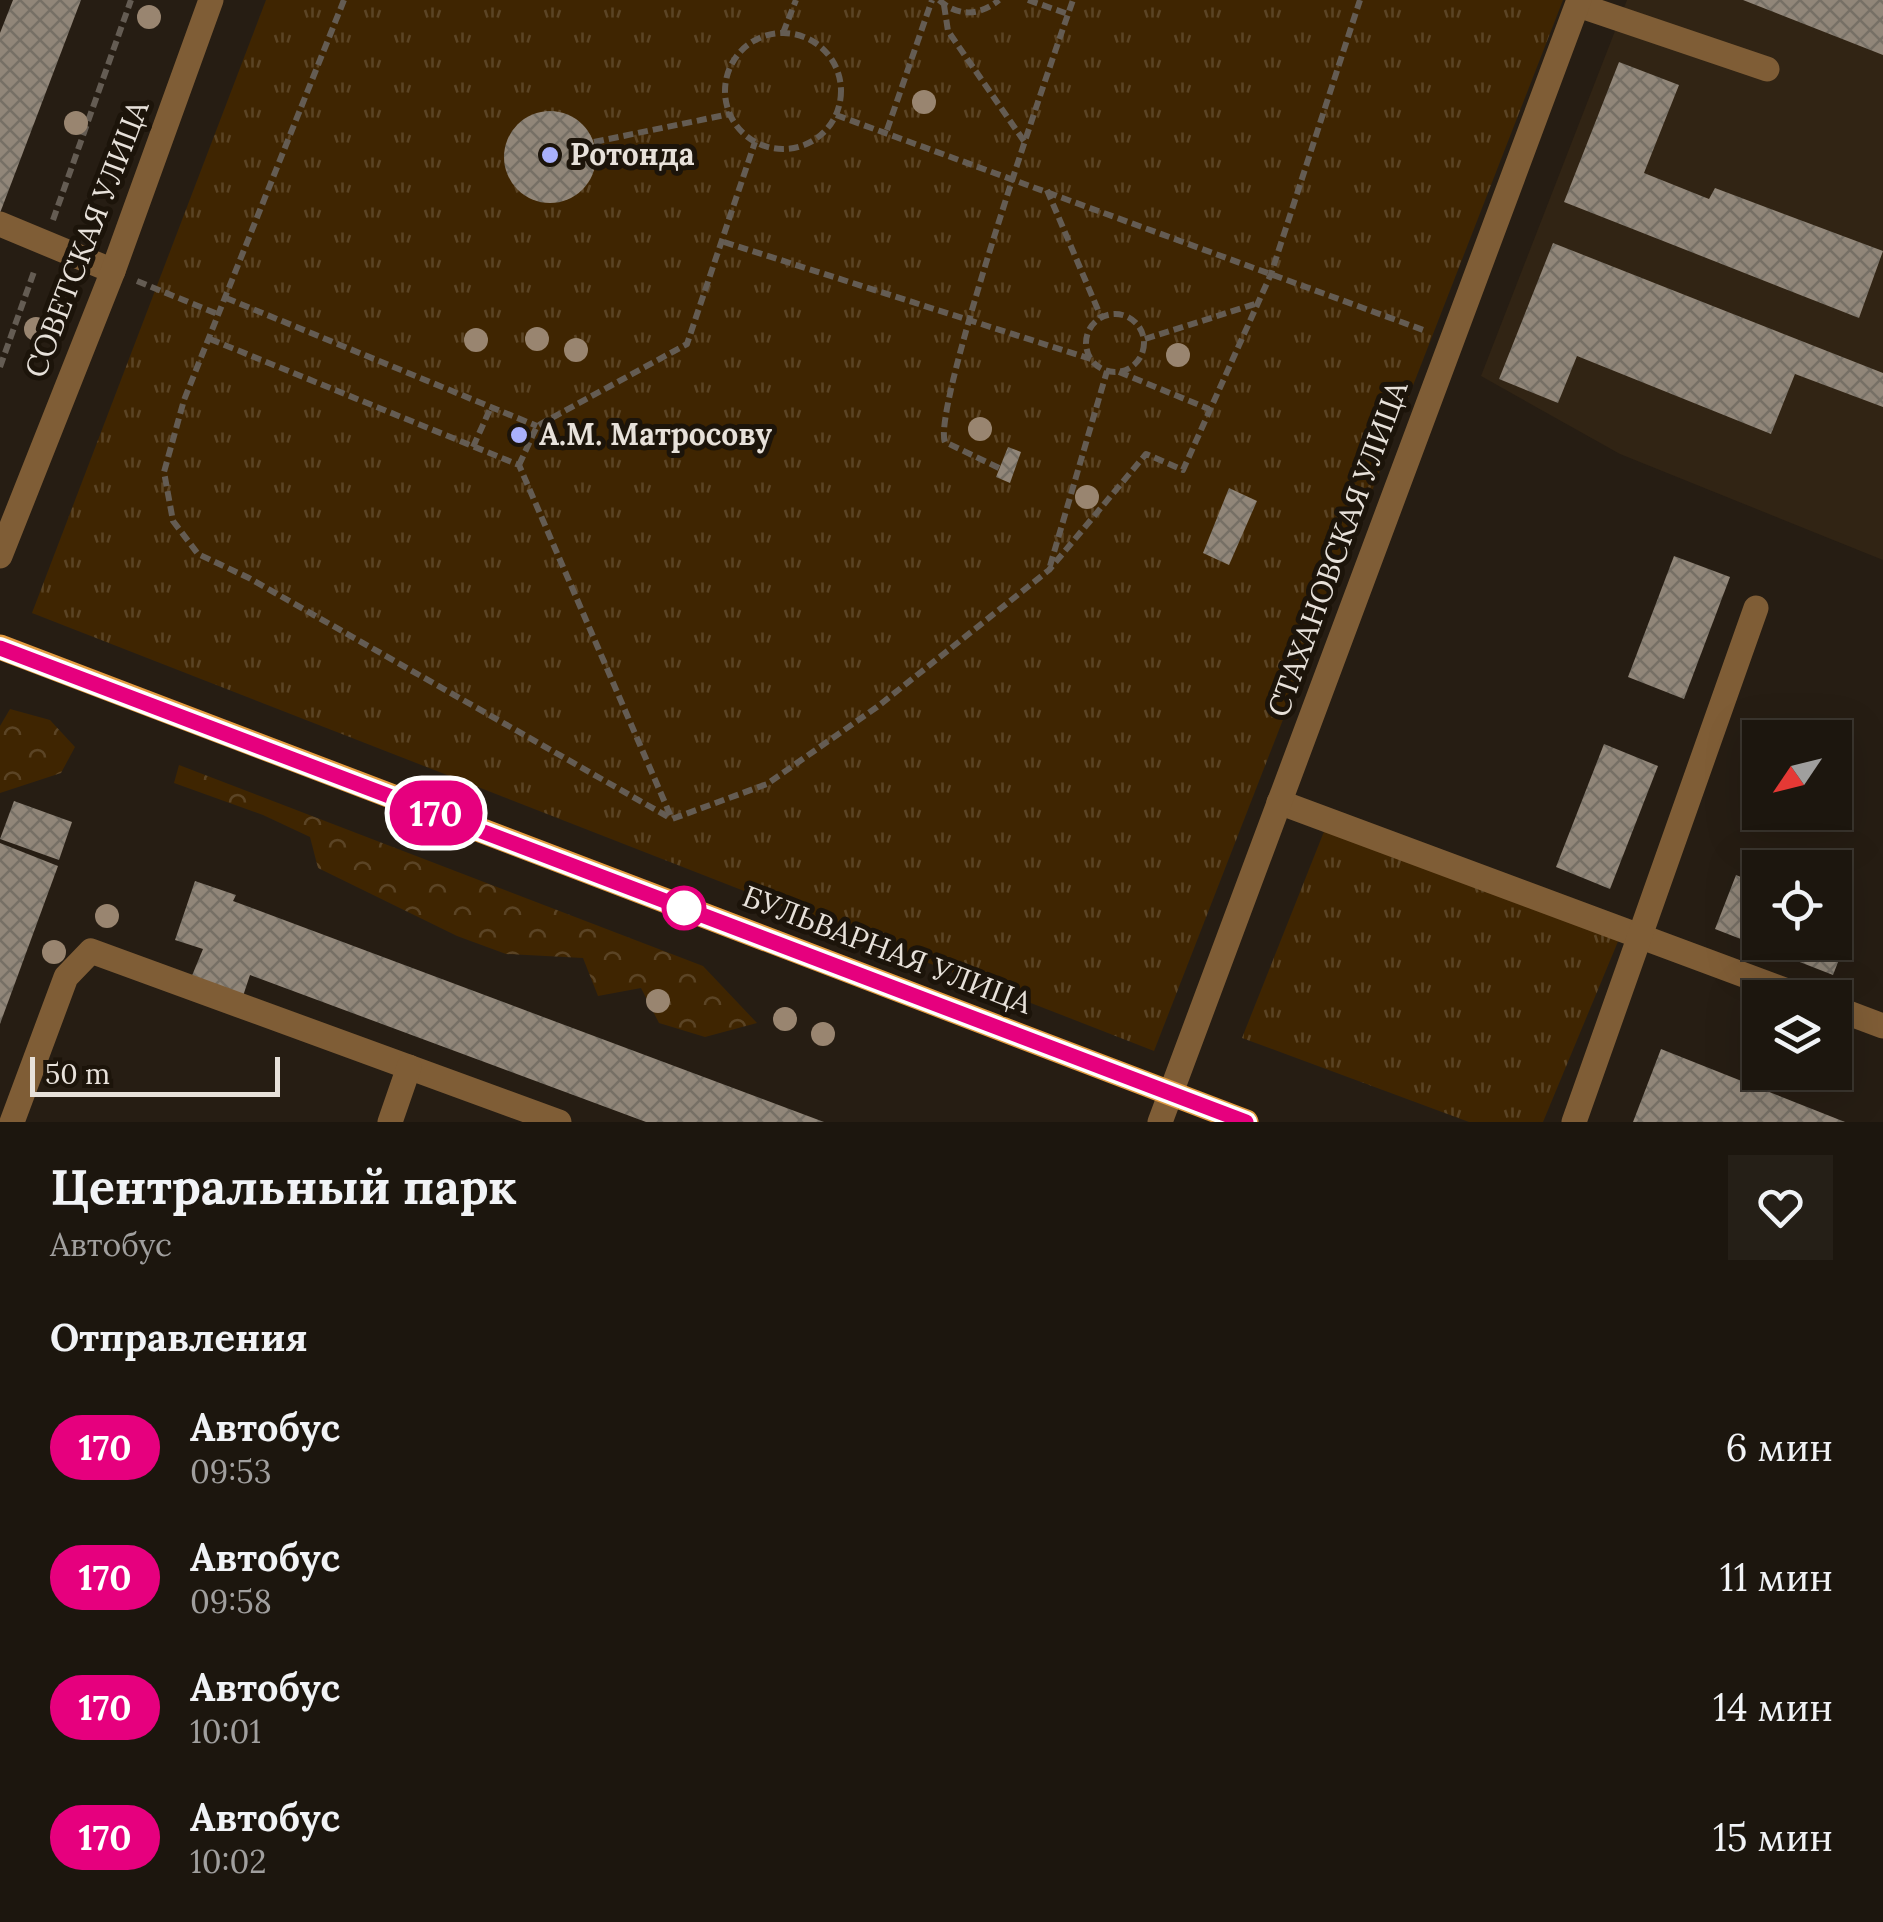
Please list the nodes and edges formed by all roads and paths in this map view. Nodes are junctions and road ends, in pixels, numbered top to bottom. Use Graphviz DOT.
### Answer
graph roads {
  1 [pos="131,0"];
  2 [pos="210,0"];
  3 [pos="344,0"];
  4 [pos="796,0"];
  5 [pos="999,0"];
  6 [pos="1028,0"];
  7 [pos="1073,0"];
  8 [pos="1360,0"];
  9 [pos="939,2"];
  10 [pos="1578,2"];
  11 [pos="1068,14"];
  12 [pos="783,33"];
  13 [pos="1767,69"];
  14 [pos="730,114"];
  15 [pos="836,114"];
  16 [pos="887,130"];
  17 [pos="594,142"];
  18 [pos="755,142"];
  19 [pos="1027,144"];
  20 [pos="1017,177"];
  21 [pos="1047,189"];
  22 [pos="0,224"];
  23 [pos="44,242"];
  24 [pos="724,242"];
  25 [pos="112,271"];
  26 [pos="1271,274"];
  27 [pos="226,298"];
  28 [pos="1256,304"];
  29 [pos="220,315"];
  30 [pos="1101,317"];
  31 [pos="968,320"];
  32 [pos="210,338"];
  33 [pos="1144,339"];
  34 [pos="1451,340"];
  35 [pos="1091,359"];
  36 [pos="0,367"];
  37 [pos="1107,371"];
  38 [pos="1118,372"];
  39 [pos="491,406"];
  40 [pos="1210,409"];
  41 [pos="537,426"];
  42 [pos="473,448"];
  43 [pos="518,465"];
  44 [pos="999,468"];
  45 [pos="0,556"];
  46 [pos="1049,570"];
  47 [pos="1756,608"];
  48 [pos="0,648"];
  49 [pos="1280,802"];
  50 [pos="672,819"];
  51 [pos="1642,936"];
  52 [pos="1758,980"];
  53 [pos="1852,1014"];
  54 [pos="1883,1026"];
  55 [pos="409,1067"];
  56 [pos="1171,1093"];
  57 [pos="12,1122"];
  58 [pos="390,1122"];
  59 [pos="558,1122"];
  60 [pos="1160,1122"];
  61 [pos="1246,1122"];
  62 [pos="1574,1122"];
  1 -- 23 [label="path"];
  2 -- 25 [label="street, СОВЕТСКАЯ УЛИЦА"];
  3 -- 27 [label="path"];
  4 -- 12 [label="path"];
  5 -- 9 [label="path"];
  6 -- 11 [label="path"];
  7 -- 11 [label="path"];
  8 -- 26 [label="path"];
  9 -- 16 [label="path"];
  9 -- 19 [label="path"];
  10 -- 13 [label="street"];
  10 -- 34 [label="street, СТАХАНОВСКАЯ УЛИЦА"];
  11 -- 19 [label="path"];
  12 -- 14 [label="path"];
  12 -- 15 [label="path"];
  14 -- 17 [label="path"];
  14 -- 18 [label="path"];
  15 -- 16 [label="path"];
  15 -- 18 [label="path"];
  16 -- 20 [label="path"];
  18 -- 24 [label="path"];
  19 -- 20 [label="path"];
  20 -- 21 [label="path"];
  20 -- 31 [label="path"];
  21 -- 26 [label="path"];
  21 -- 30 [label="path"];
  22 -- 23 [label="street"];
  23 -- 25 [label="street"];
  23 -- 36 [label="path"];
  24 -- 31 [label="path"];
  24 -- 41 [label="path"];
  25 -- 29 [label="path"];
  25 -- 45 [label="street, СОВЕТСКАЯ УЛИЦА"];
  26 -- 28 [label="path"];
  26 -- 34 [label="path"];
  27 -- 29 [label="path"];
  27 -- 39 [label="path"];
  28 -- 33 [label="path"];
  28 -- 40 [label="path"];
  29 -- 32 [label="path"];
  30 -- 33 [label="path"];
  30 -- 35 [label="path"];
  31 -- 35 [label="path"];
  31 -- 44 [label="path"];
  32 -- 42 [label="path"];
  32 -- 50 [label="path"];
  33 -- 38 [label="path"];
  34 -- 49 [label="street, СТАХАНОВСКАЯ УЛИЦА"];
  35 -- 37 [label="path"];
  37 -- 38 [label="path"];
  37 -- 46 [label="path"];
  38 -- 40 [label="path"];
  39 -- 41 [label="path"];
  39 -- 42 [label="path"];
  40 -- 46 [label="path"];
  41 -- 43 [label="path"];
  42 -- 43 [label="path"];
  43 -- 50 [label="path"];
  46 -- 50 [label="path"];
  47 -- 51 [label="street"];
  48 -- 56 [label="main road, БУЛЬВАРНАЯ УЛИЦА"];
  49 -- 51 [label="street"];
  49 -- 56 [label="street, СТАХАНОВСКАЯ УЛИЦА"];
  51 -- 52 [label="street"];
  51 -- 62 [label="street"];
  53 -- 54 [label="street"];
  55 -- 57 [label="street"];
  55 -- 58 [label="street"];
  55 -- 59 [label="street"];
  56 -- 60 [label="street, СТАХАНОВСКАЯ УЛИЦА"];
  56 -- 61 [label="main road, БУЛЬВАРНАЯ УЛИЦА"];
}
